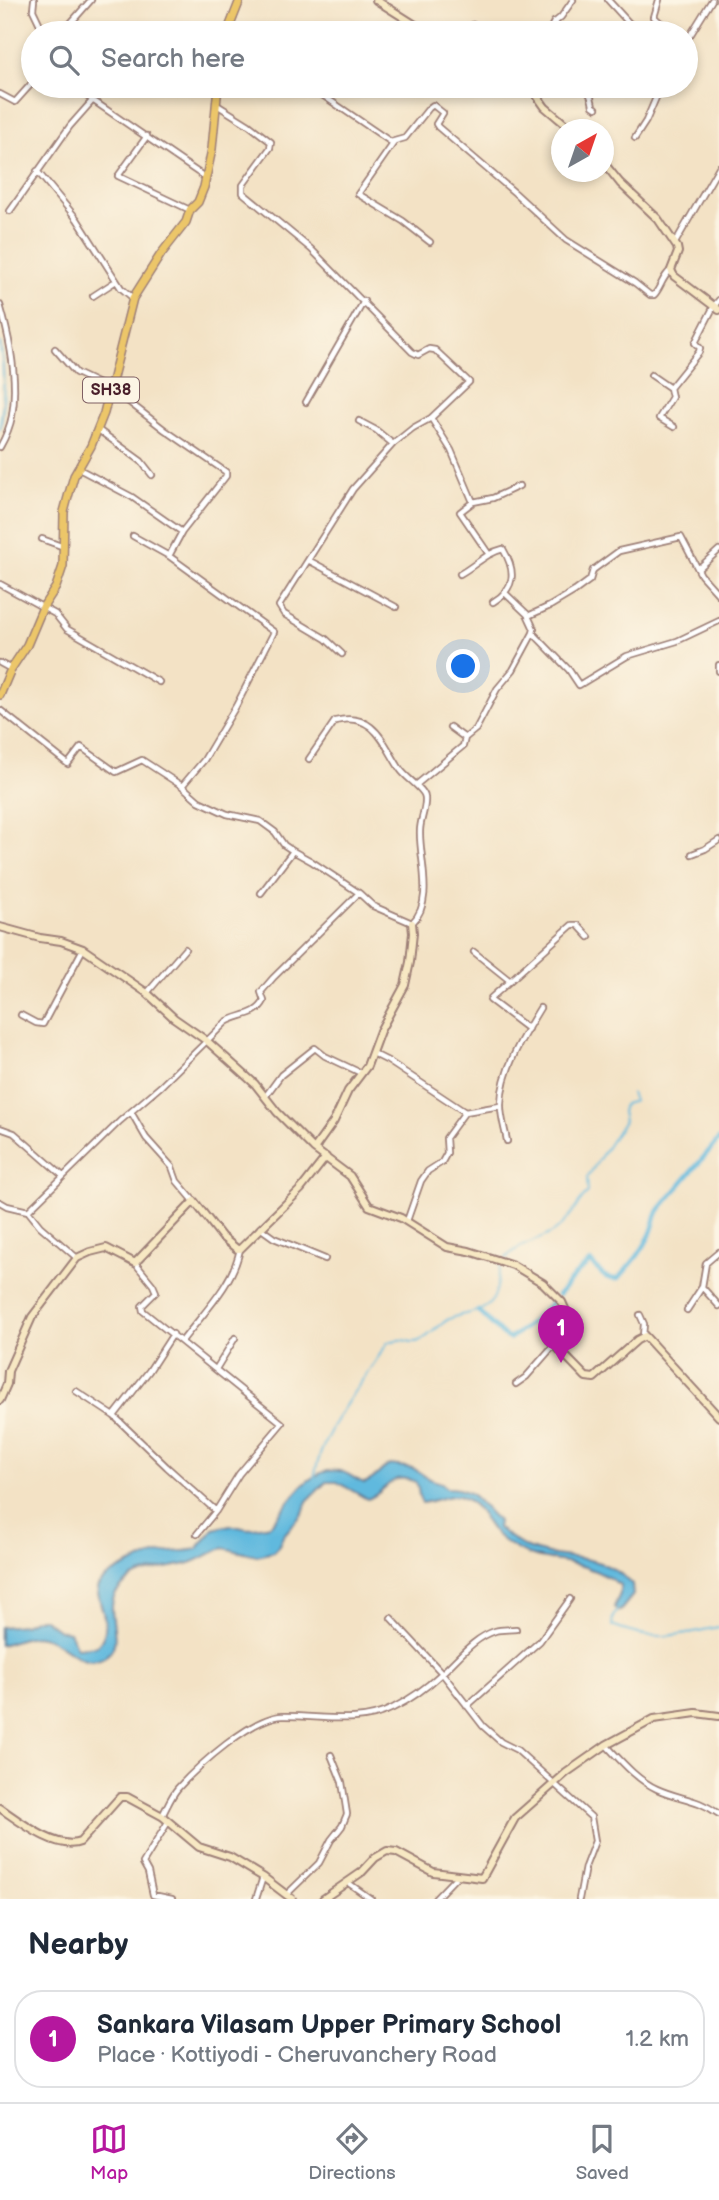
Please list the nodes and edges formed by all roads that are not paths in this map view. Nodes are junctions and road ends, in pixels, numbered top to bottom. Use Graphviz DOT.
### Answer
graph roads {
  1 [pos="34,0"];
  2 [pos="91,0"];
  3 [pos="240,0"];
  4 [pos="376,0"];
  5 [pos="573,0"];
  6 [pos="608,0"];
  7 [pos="659,0"];
  8 [pos="712,0"];
  9 [pos="38,21"];
  10 [pos="73,21"];
  11 [pos="233,21"];
  12 [pos="409,21"];
  13 [pos="556,21"];
  14 [pos="627,21"];
  15 [pos="659,21"];
  16 [pos="698,23"];
  17 [pos="0,93"];
  18 [pos="21,95"];
  19 [pos="90,98"];
  20 [pos="217,98"];
  21 [pos="326,98"];
  22 [pos="539,98"];
  23 [pos="592,98"];
  24 [pos="656,98"];
  25 [pos="93,100"];
  26 [pos="216,105"];
  27 [pos="596,108"];
  28 [pos="559,119"];
  29 [pos="147,135"];
  30 [pos="635,138"];
  31 [pos="395,141"];
  32 [pos="719,167"];
  33 [pos="37,172"];
  34 [pos="614,176"];
  35 [pos="206,178"];
  36 [pos="190,210"];
  37 [pos="9,211"];
  38 [pos="430,242"];
  39 [pos="675,243"];
  40 [pos="671,270"];
  41 [pos="116,281"];
  42 [pos="93,296"];
  43 [pos="133,298"];
  44 [pos="364,301"];
  45 [pos="0,305"];
  46 [pos="717,305"];
  47 [pos="55,349"];
  48 [pos="651,375"];
  49 [pos="670,388"];
  50 [pos="110,391"];
  51 [pos="306,402"];
  52 [pos="431,418"];
  53 [pos="359,421"];
  54 [pos="674,427"];
  55 [pos="97,428"];
  56 [pos="393,444"];
  57 [pos="0,447"];
  58 [pos="78,469"];
  59 [pos="152,475"];
  60 [pos="519,486"];
  61 [pos="473,502"];
  62 [pos="182,532"];
  63 [pos="132,536"];
  64 [pos="41,539"];
  65 [pos="64,547"];
  66 [pos="719,550"];
  67 [pos="488,553"];
  68 [pos="169,556"];
  69 [pos="310,561"];
  70 [pos="698,569"];
  71 [pos="460,574"];
  72 [pos="0,584"];
  73 [pos="506,594"];
  74 [pos="719,595"];
  75 [pos="493,602"];
  76 [pos="43,607"];
  77 [pos="396,607"];
  78 [pos="528,616"];
  79 [pos="719,621"];
  80 [pos="534,633"];
  81 [pos="342,654"];
  82 [pos="0,663"];
  83 [pos="719,665"];
  84 [pos="11,669"];
  85 [pos="719,671"];
  86 [pos="159,682"];
  87 [pos="0,695"];
  88 [pos="0,710"];
  89 [pos="450,727"];
  90 [pos="465,738"];
  91 [pos="309,759"];
  92 [pos="416,785"];
  93 [pos="182,786"];
  94 [pos="719,840"];
  95 [pos="292,851"];
  96 [pos="692,854"];
  97 [pos="261,893"];
  98 [pos="359,893"];
  99 [pos="412,923"];
  100 [pos="0,927"];
  101 [pos="589,937"];
  102 [pos="83,949"];
  103 [pos="185,949"];
  104 [pos="474,952"];
  105 [pos="509,980"];
  106 [pos="146,993"];
  107 [pos="540,1008"];
  108 [pos="22,1015"];
  109 [pos="528,1029"];
  110 [pos="207,1041"];
  111 [pos="372,1053"];
  112 [pos="361,1073"];
  113 [pos="265,1097"];
  114 [pos="500,1106"];
  115 [pos="131,1112"];
  116 [pos="465,1112"];
  117 [pos="0,1128"];
  118 [pos="507,1141"];
  119 [pos="314,1149"];
  120 [pos="326,1157"];
  121 [pos="63,1175"];
  122 [pos="194,1201"];
  123 [pos="0,1202"];
  124 [pos="28,1211"];
  125 [pos="407,1221"];
  126 [pos="260,1228"];
  127 [pos="240,1249"];
  128 [pos="719,1252"];
  129 [pos="77,1258"];
  130 [pos="325,1259"];
  131 [pos="135,1263"];
  132 [pos="702,1287"];
  133 [pos="719,1306"];
  134 [pos="687,1310"];
  135 [pos="640,1315"];
  136 [pos="173,1334"];
  137 [pos="643,1336"];
  138 [pos="234,1338"];
  139 [pos="182,1340"];
  140 [pos="554,1345"];
  141 [pos="216,1369"];
  142 [pos="516,1384"];
  143 [pos="76,1391"];
  144 [pos="0,1400"];
  145 [pos="114,1416"];
  146 [pos="719,1417"];
  147 [pos="216,1511"];
  148 [pos="197,1534"];
  149 [pos="570,1599"];
  150 [pos="391,1618"];
  151 [pos="516,1629"];
  152 [pos="442,1673"];
  153 [pos="467,1706"];
  154 [pos="719,1716"];
  155 [pos="606,1745"];
  156 [pos="331,1755"];
  157 [pos="552,1783"];
  158 [pos="0,1808"];
  159 [pos="719,1814"];
  160 [pos="162,1816"];
  161 [pos="168,1822"];
  162 [pos="459,1875"];
  163 [pos="263,1877"];
  164 [pos="347,1882"];
  165 [pos="289,1896"];
  166 [pos="153,1897"];
  167 [pos="172,1899"];
  168 [pos="256,1899"];
  169 [pos="323,1899"];
  170 [pos="371,1899"];
  171 [pos="435,1899"];
  172 [pos="579,1899"];
  1 -- 9 [label="street"];
  2 -- 10 [label="street"];
  3 -- 11 [label="main road"];
  4 -- 12 [label="main road"];
  5 -- 13 [label="street"];
  6 -- 14 [label="street"];
  7 -- 15 [label="street"];
  8 -- 16 [label="street"];
  17 -- 18 [label="street"];
  19 -- 25 [label="street"];
  20 -- 26 [label="main road, SH38"];
  21 -- 31 [label="street"];
  22 -- 28 [label="main road"];
  23 -- 27 [label="street"];
  24 -- 30 [label="street"];
  25 -- 29 [label="street"];
  25 -- 33 [label="street"];
  26 -- 35 [label="main road, SH38"];
  26 -- 44 [label="street"];
  29 -- 35 [label="street"];
  29 -- 36 [label="street"];
  31 -- 38 [label="street"];
  31 -- 40 [label="street"];
  32 -- 39 [label="street"];
  33 -- 37 [label="street"];
  33 -- 41 [label="street"];
  34 -- 39 [label="main road"];
  35 -- 36 [label="main road, SH38"];
  36 -- 43 [label="main road, SH38"];
  39 -- 40 [label="main road"];
  40 -- 46 [label="main road"];
  41 -- 42 [label="street"];
  41 -- 43 [label="street"];
  43 -- 50 [label="main road, SH38"];
  44 -- 51 [label="street"];
  44 -- 52 [label="street"];
  45 -- 57 [label="street"];
  46 -- 49 [label="street"];
  47 -- 50 [label="street"];
  48 -- 49 [label="street"];
  49 -- 54 [label="street"];
  50 -- 55 [label="main road, SH38"];
  50 -- 62 [label="street"];
  52 -- 56 [label="street"];
  52 -- 61 [label="street"];
  53 -- 56 [label="street"];
  55 -- 58 [label="main road, SH38"];
  55 -- 59 [label="street"];
  56 -- 69 [label="street"];
  58 -- 62 [label="street"];
  58 -- 65 [label="main road, SH38"];
  60 -- 61 [label="street"];
  61 -- 67 [label="street"];
  62 -- 68 [label="street"];
  63 -- 68 [label="street"];
  64 -- 65 [label="street"];
  65 -- 76 [label="main road, SH38"];
  66 -- 70 [label="street"];
  67 -- 71 [label="street"];
  67 -- 73 [label="street"];
  68 -- 93 [label="street"];
  69 -- 77 [label="street"];
  69 -- 81 [label="street"];
  70 -- 74 [label="street"];
  70 -- 78 [label="street"];
  72 -- 76 [label="street"];
  73 -- 75 [label="street"];
  73 -- 78 [label="street"];
  76 -- 84 [label="main road, SH38"];
  76 -- 86 [label="street"];
  78 -- 80 [label="street"];
  79 -- 80 [label="street"];
  80 -- 90 [label="street"];
  82 -- 84 [label="street"];
  83 -- 85 [label="street"];
  84 -- 87 [label="main road, SH38"];
  88 -- 93 [label="street"];
  89 -- 90 [label="street"];
  90 -- 92 [label="street"];
  91 -- 92 [label="street"];
  92 -- 99 [label="street"];
  93 -- 95 [label="street"];
  94 -- 96 [label="street"];
  95 -- 97 [label="street"];
  95 -- 98 [label="street"];
  98 -- 99 [label="street"];
  98 -- 110 [label="street"];
  99 -- 111 [label="main road"];
  100 -- 102 [label="main road"];
  101 -- 105 [label="street"];
  102 -- 106 [label="main road"];
  102 -- 108 [label="street"];
  103 -- 106 [label="street"];
  104 -- 105 [label="street"];
  105 -- 109 [label="street"];
  106 -- 110 [label="main road"];
  107 -- 109 [label="street"];
  109 -- 114 [label="street"];
  110 -- 113 [label="main road"];
  110 -- 115 [label="street"];
  111 -- 112 [label="main road"];
  111 -- 116 [label="street"];
  112 -- 113 [label="street"];
  112 -- 119 [label="main road"];
  113 -- 119 [label="main road"];
  114 -- 116 [label="street"];
  114 -- 118 [label="street"];
  115 -- 121 [label="street"];
  115 -- 122 [label="street"];
  116 -- 125 [label="street"];
  117 -- 121 [label="street"];
  119 -- 120 [label="main road"];
  120 -- 125 [label="main road"];
  120 -- 126 [label="main road"];
  121 -- 124 [label="street"];
  122 -- 127 [label="main road"];
  122 -- 131 [label="main road"];
  123 -- 124 [label="street"];
  124 -- 129 [label="street"];
  125 -- 140 [label="main road"];
  126 -- 127 [label="main road"];
  126 -- 130 [label="street"];
  127 -- 139 [label="street"];
  128 -- 132 [label="street"];
  129 -- 131 [label="main road"];
  129 -- 144 [label="main road"];
  131 -- 136 [label="street"];
  132 -- 133 [label="street"];
  132 -- 134 [label="street"];
  135 -- 137 [label="street"];
  136 -- 139 [label="street"];
  136 -- 145 [label="street"];
  137 -- 140 [label="main road"];
  137 -- 146 [label="main road"];
  138 -- 141 [label="street"];
  139 -- 141 [label="street"];
  140 -- 142 [label="street"];
  141 -- 147 [label="street"];
  143 -- 145 [label="street"];
  145 -- 147 [label="street"];
  147 -- 148 [label="street"];
  149 -- 153 [label="street"];
  150 -- 152 [label="street"];
  151 -- 152 [label="street"];
  152 -- 153 [label="street"];
  152 -- 160 [label="street"];
  153 -- 157 [label="street"];
  154 -- 155 [label="main road"];
  155 -- 157 [label="main road"];
  155 -- 159 [label="street"];
  156 -- 165 [label="street"];
  157 -- 162 [label="main road"];
  157 -- 172 [label="street"];
  158 -- 160 [label="main road"];
  160 -- 161 [label="main road"];
  161 -- 163 [label="main road"];
  161 -- 166 [label="street"];
  162 -- 164 [label="main road"];
  162 -- 171 [label="street"];
  163 -- 165 [label="main road"];
  163 -- 168 [label="street"];
  164 -- 169 [label="main road"];
  164 -- 170 [label="street"];
  166 -- 167 [label="street"];
}
